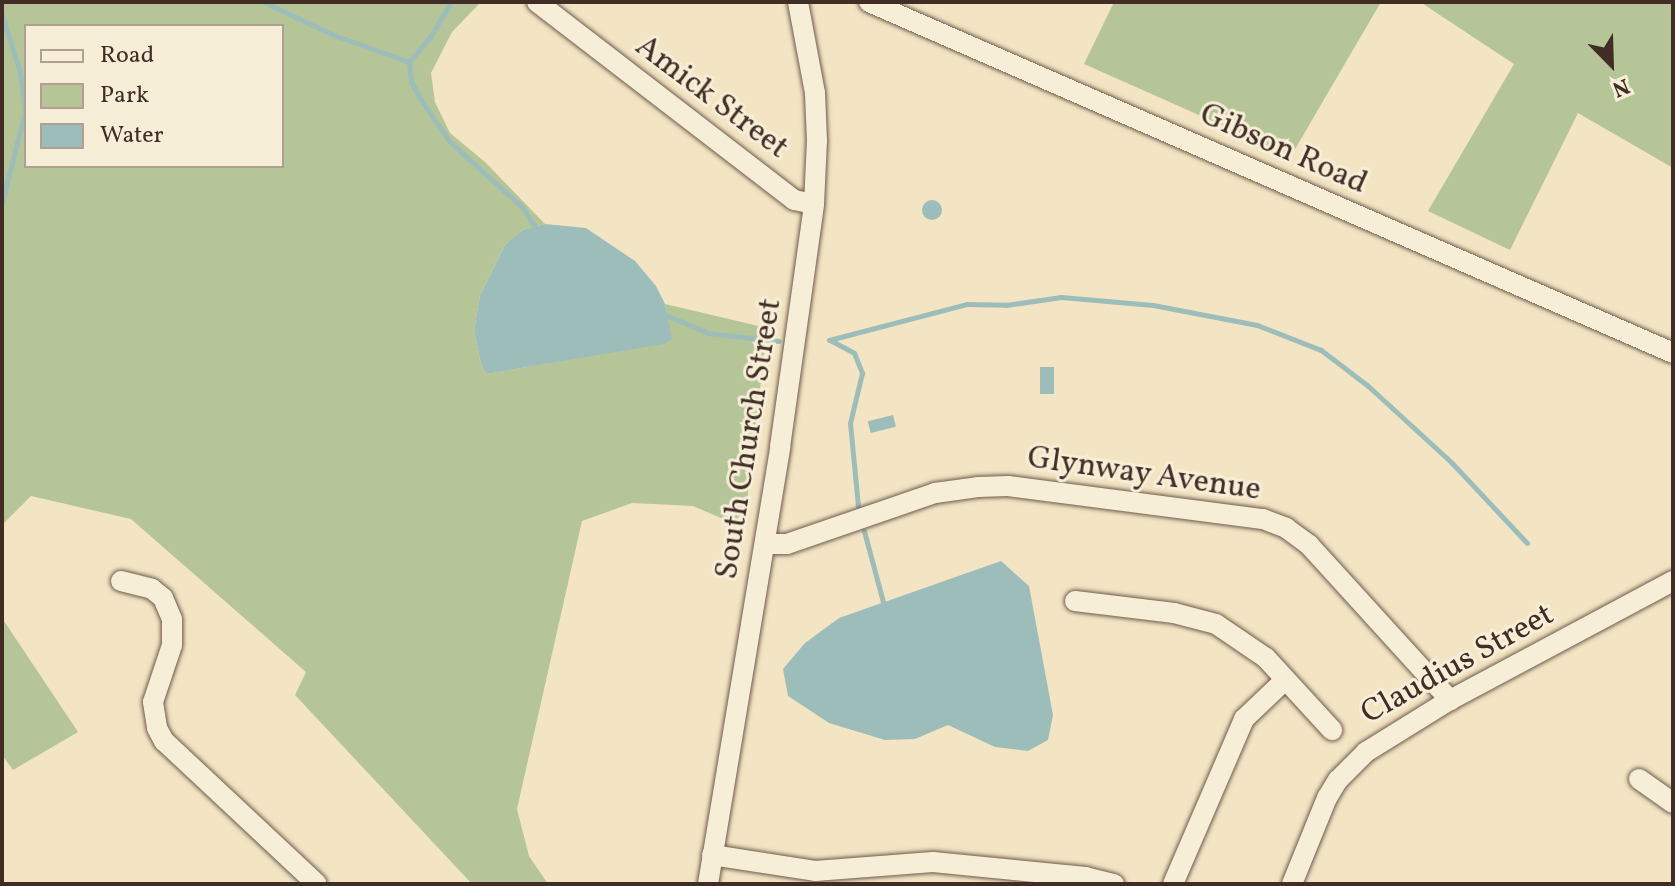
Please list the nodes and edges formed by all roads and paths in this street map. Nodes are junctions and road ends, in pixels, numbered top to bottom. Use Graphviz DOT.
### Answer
graph roads {
  1 [pos="537,2"];
  2 [pos="798,2"];
  3 [pos="869,2"];
  4 [pos="814,204"];
  5 [pos="1673,353"];
  6 [pos="765,544"];
  7 [pos="121,581"];
  8 [pos="1673,581"];
  9 [pos="1075,601"];
  10 [pos="1285,680"];
  11 [pos="1450,700"];
  12 [pos="1332,730"];
  13 [pos="1639,779"];
  14 [pos="1673,803"];
  15 [pos="712,855"];
  16 [pos="317,884"];
  17 [pos="708,884"];
  18 [pos="1114,884"];
  19 [pos="1173,884"];
  20 [pos="1292,884"];
  1 -- 4 [label="street, Amick Street"];
  2 -- 4 [label="street, South Church Street"];
  3 -- 5 [label="street, Gibson Road"];
  4 -- 6 [label="street, South Church Street"];
  6 -- 11 [label="street, Glynway Avenue"];
  6 -- 15 [label="street, South Church Street"];
  7 -- 16 [label="street"];
  8 -- 11 [label="street, Claudius Street"];
  9 -- 10 [label="street"];
  10 -- 12 [label="street"];
  10 -- 19 [label="street"];
  11 -- 20 [label="street, Claudius Street"];
  13 -- 14 [label="street"];
  15 -- 17 [label="street, South Church Street"];
  15 -- 18 [label="street"];
}
